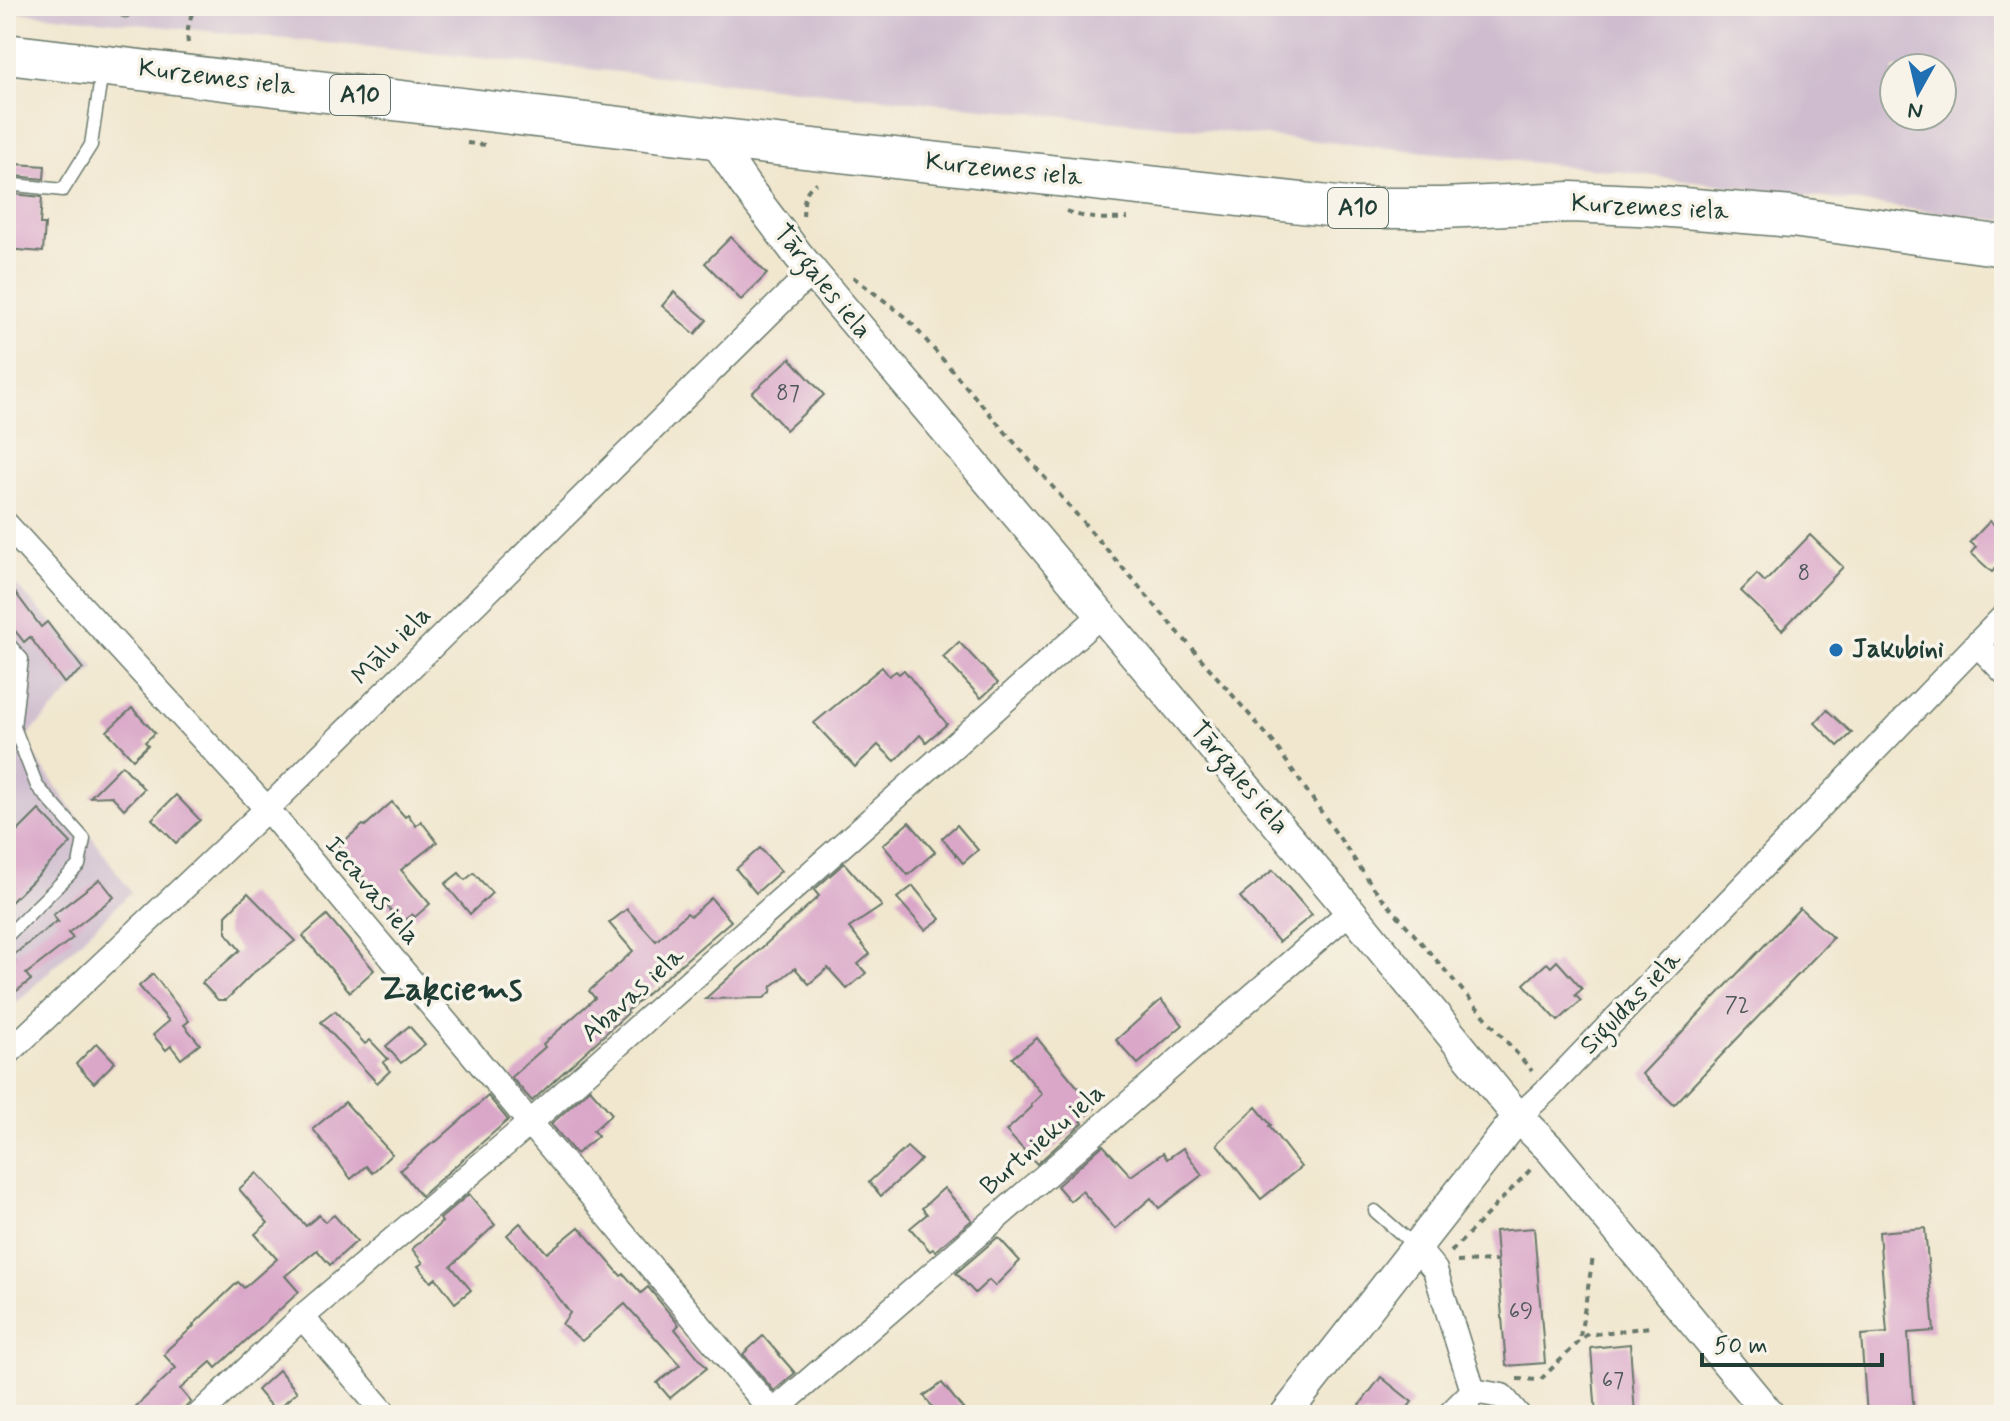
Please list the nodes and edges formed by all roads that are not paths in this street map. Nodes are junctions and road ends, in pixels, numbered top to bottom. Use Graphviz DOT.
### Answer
graph roads {
  1 [pos="6,54"];
  2 [pos="103,64"];
  3 [pos="713,138"];
  4 [pos="6,184"];
  5 [pos="2004,246"];
  6 [pos="814,273"];
  7 [pos="6,524"];
  8 [pos="1102,614"];
  9 [pos="2004,616"];
  10 [pos="6,641"];
  11 [pos="1977,644"];
  12 [pos="2004,672"];
  13 [pos="267,809"];
  14 [pos="1352,913"];
  15 [pos="6,937"];
  16 [pos="6,1055"];
  17 [pos="1518,1117"];
  18 [pos="530,1123"];
  19 [pos="1375,1211"];
  20 [pos="1416,1247"];
  21 [pos="302,1317"];
  22 [pos="1473,1403"];
  23 [pos="774,1414"];
  24 [pos="199,1415"];
  25 [pos="386,1415"];
  26 [pos="1285,1415"];
  27 [pos="1449,1415"];
  28 [pos="1518,1415"];
  29 [pos="1770,1415"];
  1 -- 2 [label="highway, Kurzemes iela / A10"];
  2 -- 3 [label="highway, Kurzemes iela / A10"];
  2 -- 4 [label="lane"];
  3 -- 5 [label="highway, Kurzemes iela / A10"];
  3 -- 6 [label="street, Tārgales iela"];
  6 -- 8 [label="street, Tārgales iela"];
  6 -- 13 [label="street, Mālu iela"];
  7 -- 13 [label="street, Iecavas iela"];
  8 -- 14 [label="street, Tārgales iela"];
  8 -- 18 [label="street, Abavas iela"];
  9 -- 11 [label="street, Siguldas iela"];
  10 -- 15 [label="lane"];
  11 -- 12 [label="street"];
  11 -- 17 [label="street, Siguldas iela"];
  13 -- 16 [label="street, Mālu iela"];
  13 -- 18 [label="street, Iecavas iela"];
  14 -- 17 [label="street, Tārgales iela"];
  14 -- 23 [label="street, Burtnieku iela"];
  17 -- 20 [label="street, Siguldas iela"];
  17 -- 29 [label="street, Tārgales iela"];
  18 -- 21 [label="street, Abavas iela"];
  18 -- 23 [label="street, Iecavas iela"];
  19 -- 20 [label="lane"];
  20 -- 22 [label="street"];
  20 -- 26 [label="street, Siguldas iela"];
  21 -- 24 [label="street, Abavas iela"];
  21 -- 25 [label="street"];
  22 -- 27 [label="street"];
  22 -- 28 [label="street"];
}
